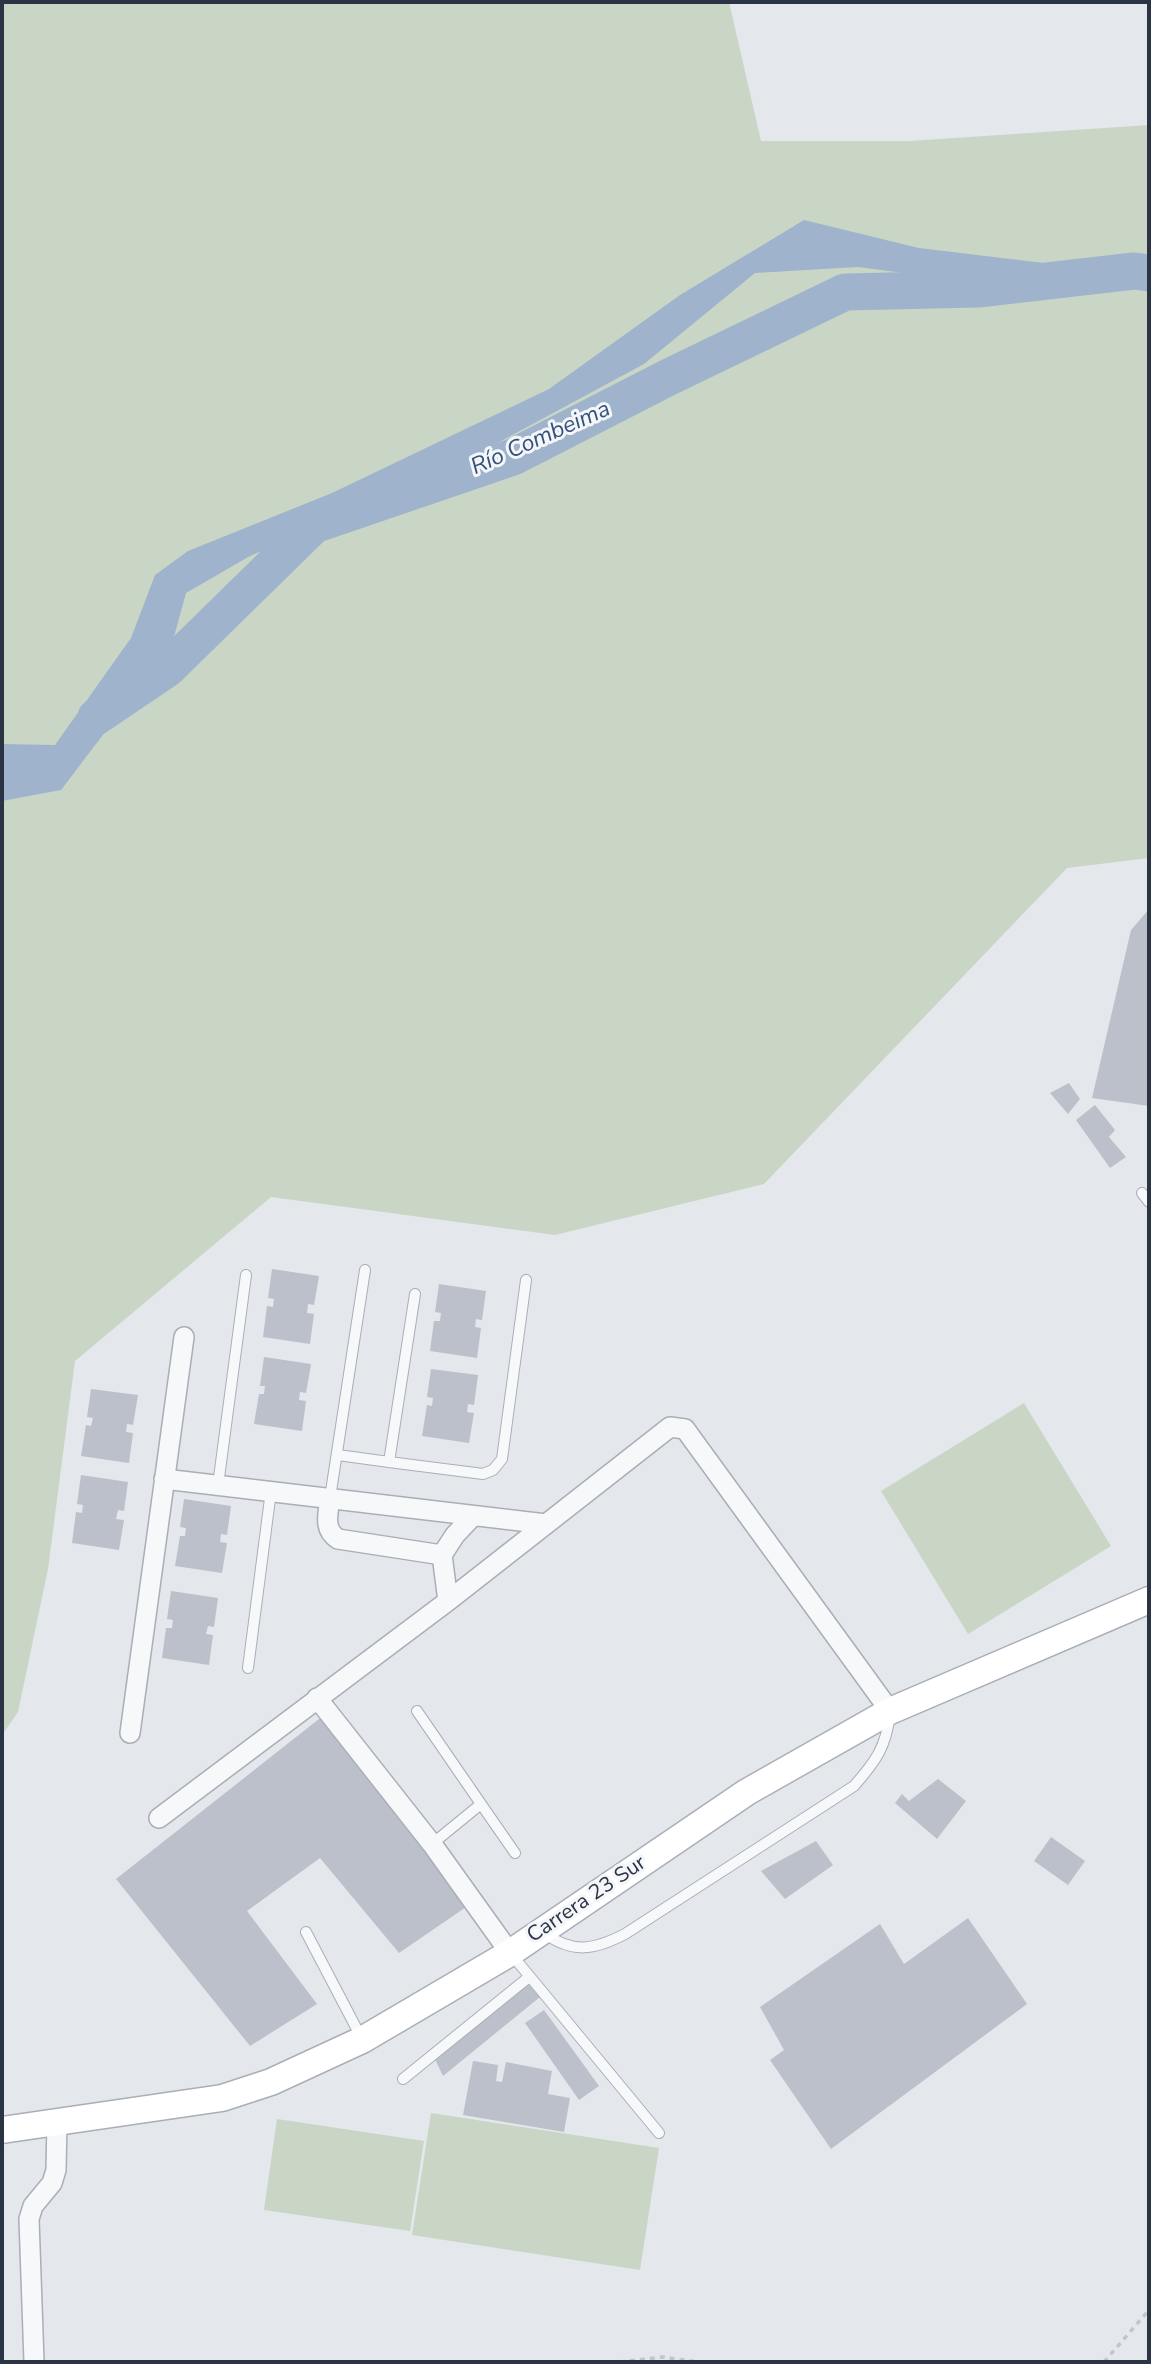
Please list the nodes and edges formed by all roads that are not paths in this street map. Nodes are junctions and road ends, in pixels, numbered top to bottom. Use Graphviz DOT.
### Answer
graph roads {
  1 [pos="365,1270"];
  2 [pos="247,1275"];
  3 [pos="526,1280"];
  4 [pos="415,1294"];
  5 [pos="184,1337"];
  6 [pos="338,1455"];
  7 [pos="389,1462"];
  8 [pos="164,1479"];
  9 [pos="218,1485"];
  10 [pos="271,1491"];
  11 [pos="330,1499"];
  12 [pos="473,1516"];
  13 [pos="546,1524"];
  14 [pos="442,1555"];
  15 [pos="1149,1600"];
  16 [pos="448,1601"];
  17 [pos="248,1668"];
  18 [pos="317,1698"];
  19 [pos="890,1711"];
  20 [pos="417,1712"];
  21 [pos="130,1733"];
  22 [pos="481,1804"];
  23 [pos="159,1818"];
  24 [pos="432,1844"];
  25 [pos="515,1853"];
  26 [pos="541,1930"];
  27 [pos="306,1933"];
  28 [pos="510,1953"];
  29 [pos="529,1977"];
  30 [pos="362,2040"];
  31 [pos="403,2079"];
  32 [pos="57,2122"];
  33 [pos="2,2130"];
  34 [pos="659,2133"];
  35 [pos="34,2362"];
  1 -- 6 [label="lane"];
  2 -- 9 [label="lane"];
  3 -- 7 [label="lane"];
  4 -- 7 [label="lane"];
  5 -- 8 [label="street"];
  6 -- 7 [label="lane"];
  6 -- 11 [label="lane"];
  8 -- 9 [label="street"];
  8 -- 21 [label="street"];
  9 -- 10 [label="street"];
  10 -- 11 [label="street"];
  10 -- 17 [label="lane"];
  11 -- 12 [label="street"];
  11 -- 14 [label="street"];
  12 -- 13 [label="street"];
  12 -- 14 [label="street"];
  13 -- 16 [label="street"];
  13 -- 19 [label="street"];
  14 -- 16 [label="street"];
  15 -- 19 [label="main road, Carrera 23 Sur"];
  16 -- 18 [label="street"];
  18 -- 23 [label="street"];
  18 -- 24 [label="street"];
  19 -- 26 [label="main road, Carrera 23 Sur"];
  19 -- 26 [label="lane"];
  20 -- 22 [label="lane"];
  22 -- 24 [label="lane"];
  22 -- 25 [label="lane"];
  24 -- 28 [label="street"];
  26 -- 28 [label="main road, Carrera 23 Sur"];
  27 -- 30 [label="lane"];
  28 -- 29 [label="lane"];
  28 -- 30 [label="main road, Carrera 23 Sur"];
  29 -- 31 [label="lane"];
  29 -- 34 [label="lane"];
  30 -- 32 [label="main road, Carrera 23 Sur"];
  32 -- 33 [label="main road, Carrera 23 Sur"];
  32 -- 35 [label="street"];
}
